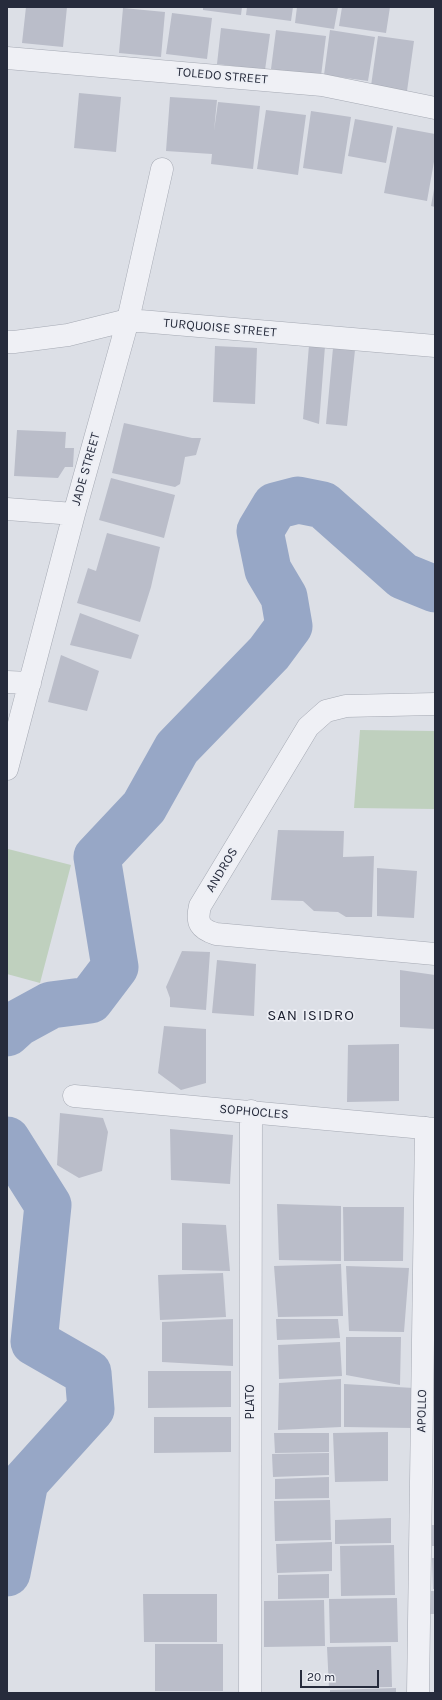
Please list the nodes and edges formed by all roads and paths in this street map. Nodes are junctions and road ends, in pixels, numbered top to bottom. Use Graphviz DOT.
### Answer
graph roads {
  1 [pos="7,58"];
  2 [pos="435,108"];
  3 [pos="162,169"];
  4 [pos="128,320"];
  5 [pos="7,342"];
  6 [pos="435,346"];
  7 [pos="7,509"];
  8 [pos="74,514"];
  9 [pos="7,682"];
  10 [pos="30,684"];
  11 [pos="435,704"];
  12 [pos="7,769"];
  13 [pos="435,954"];
  14 [pos="74,1096"];
  15 [pos="251,1111"];
  16 [pos="430,1128"];
  17 [pos="250,1693"];
  18 [pos="418,1693"];
  1 -- 2 [label="street, TOLEDO STREET"];
  3 -- 4 [label="street, JADE STREET"];
  4 -- 5 [label="street, TURQUOISE STREET"];
  4 -- 6 [label="street, TURQUOISE STREET"];
  4 -- 8 [label="street, JADE STREET"];
  7 -- 8 [label="street"];
  8 -- 10 [label="street, JADE STREET"];
  9 -- 10 [label="street"];
  10 -- 12 [label="street, JADE STREET"];
  11 -- 13 [label="street, ANDROS"];
  14 -- 15 [label="street, SOPHOCLES"];
  15 -- 16 [label="street, SOPHOCLES"];
  15 -- 17 [label="street, PLATO"];
  16 -- 18 [label="street, APOLLO"];
}
